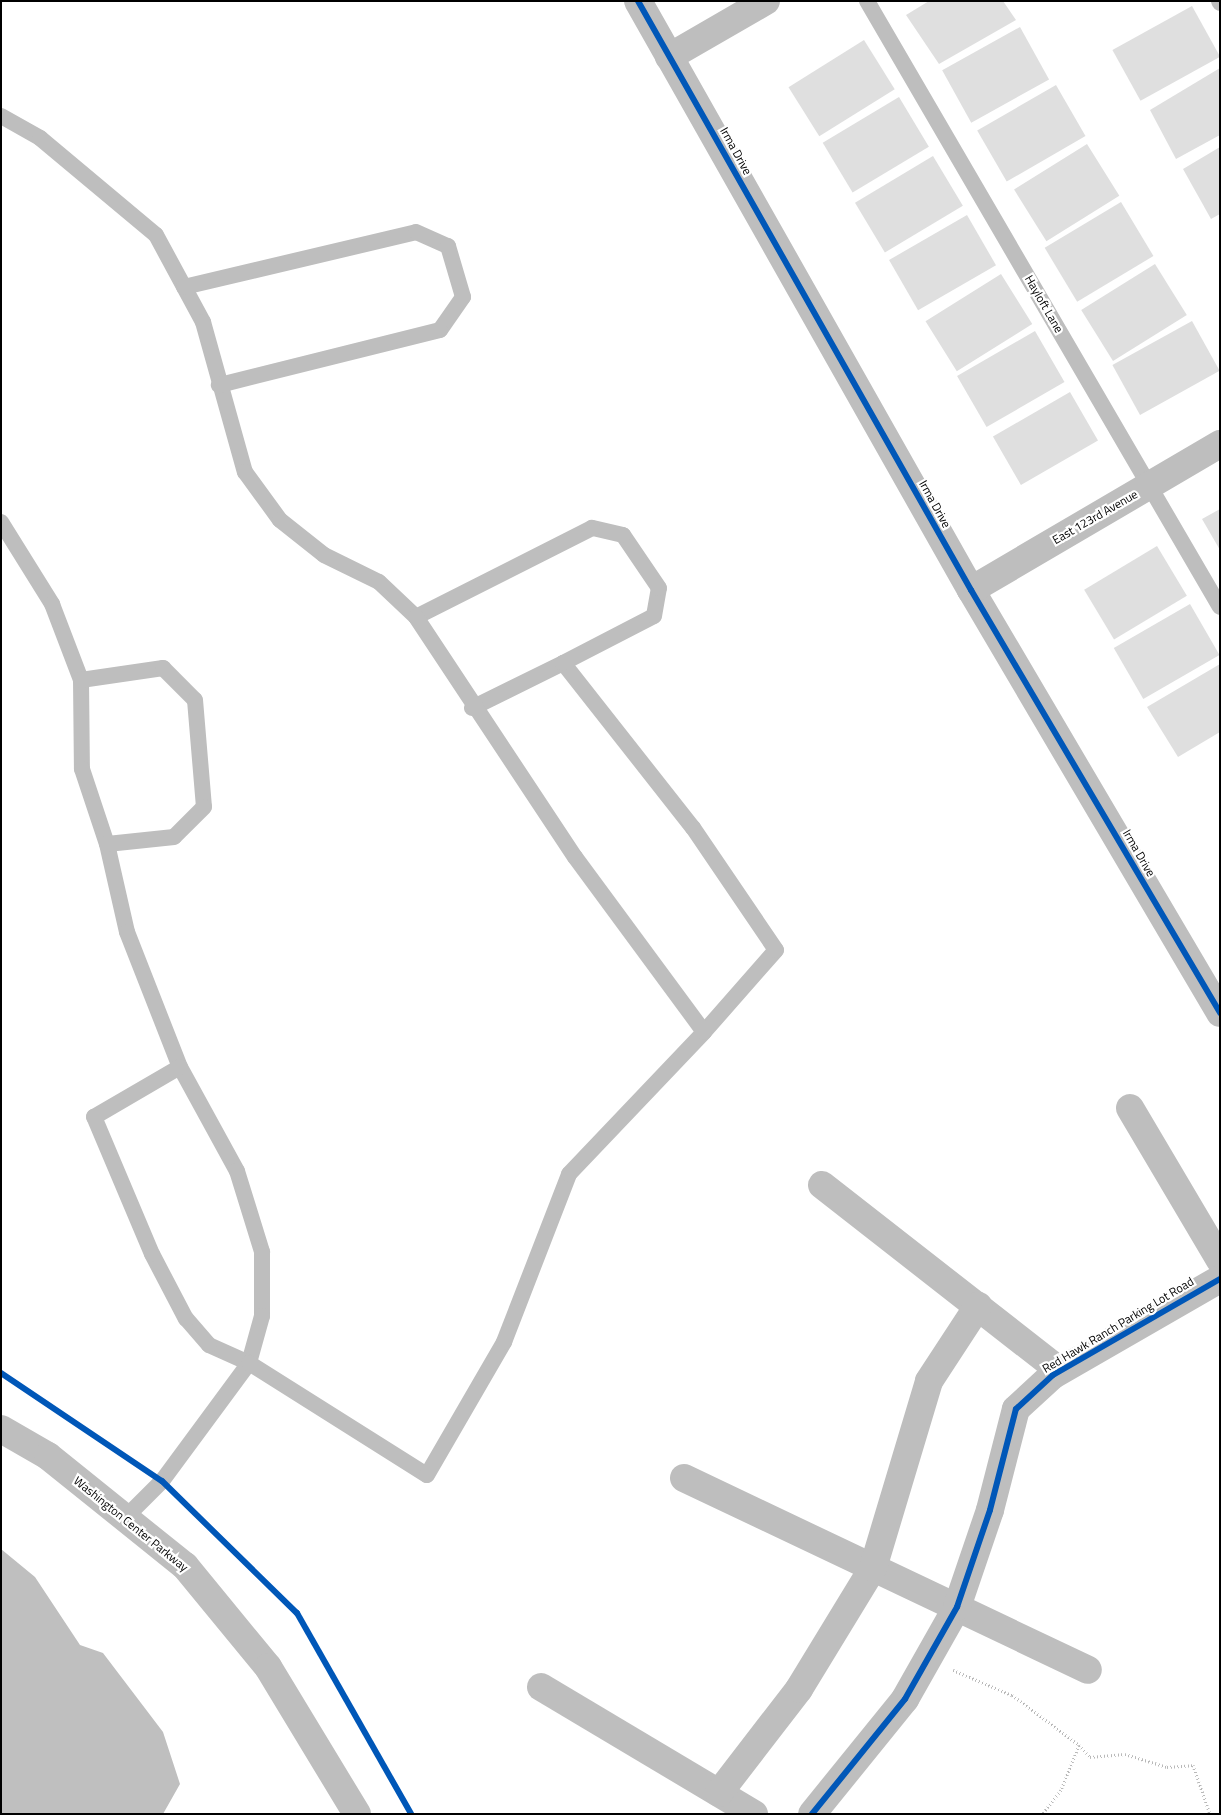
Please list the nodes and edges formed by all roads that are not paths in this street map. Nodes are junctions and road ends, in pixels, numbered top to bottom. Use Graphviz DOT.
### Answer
graph roads {
  1 [pos="638,1"];
  2 [pos="766,1"];
  3 [pos="867,1"];
  4 [pos="669,57"];
  5 [pos="1,116"];
  6 [pos="184,287"];
  7 [pos="219,385"];
  8 [pos="1220,444"];
  9 [pos="1149,486"];
  10 [pos="1,522"];
  11 [pos="970,590"];
  12 [pos="1220,606"];
  13 [pos="416,617"];
  14 [pos="563,663"];
  15 [pos="81,680"];
  16 [pos="472,708"];
  17 [pos="107,844"];
  18 [pos="1220,1013"];
  19 [pos="704,1032"];
  20 [pos="180,1067"];
  21 [pos="1130,1108"];
  22 [pos="822,1185"];
  23 [pos="1220,1260"];
  24 [pos="1220,1279"];
  25 [pos="978,1306"];
  26 [pos="249,1363"];
  27 [pos="1060,1370"];
  28 [pos="1,1429"];
  29 [pos="684,1478"];
  30 [pos="125,1518"];
  31 [pos="873,1568"];
  32 [pos="957,1607"];
  33 [pos="1088,1670"];
  34 [pos="541,1687"];
  35 [pos="719,1793"];
  36 [pos="357,1814"];
  37 [pos="754,1814"];
  38 [pos="812,1814"];
  1 -- 4 [label="street, Irma Drive"];
  2 -- 4 [label="street"];
  3 -- 9 [label="lane, Hayloft Lane"];
  4 -- 11 [label="street, Irma Drive"];
  5 -- 6 [label="lane"];
  6 -- 7 [label="lane"];
  6 -- 7 [label="lane"];
  7 -- 13 [label="lane"];
  8 -- 9 [label="street, East 123rd Avenue"];
  9 -- 11 [label="street, East 123rd Avenue"];
  9 -- 12 [label="lane, Hayloft Lane"];
  10 -- 15 [label="lane"];
  11 -- 18 [label="street, Irma Drive"];
  13 -- 14 [label="lane"];
  13 -- 16 [label="lane"];
  14 -- 16 [label="lane"];
  14 -- 19 [label="lane"];
  15 -- 17 [label="lane"];
  15 -- 17 [label="lane"];
  16 -- 19 [label="lane"];
  17 -- 20 [label="lane"];
  19 -- 26 [label="lane"];
  20 -- 26 [label="lane"];
  20 -- 26 [label="lane"];
  21 -- 23 [label="street"];
  22 -- 25 [label="street"];
  24 -- 27 [label="street, Red Hawk Ranch Parking Lot Road"];
  25 -- 27 [label="street"];
  25 -- 31 [label="street"];
  26 -- 30 [label="lane"];
  27 -- 32 [label="street, Red Hawk Ranch Parking Lot Road"];
  28 -- 30 [label="street, Washington Center Parkway"];
  29 -- 31 [label="street"];
  30 -- 36 [label="street, Washington Center Parkway"];
  31 -- 32 [label="street"];
  31 -- 35 [label="street"];
  32 -- 33 [label="street"];
  32 -- 38 [label="street, Red Hawk Ranch Parking Lot Road"];
  34 -- 35 [label="street"];
  35 -- 37 [label="street"];
}
